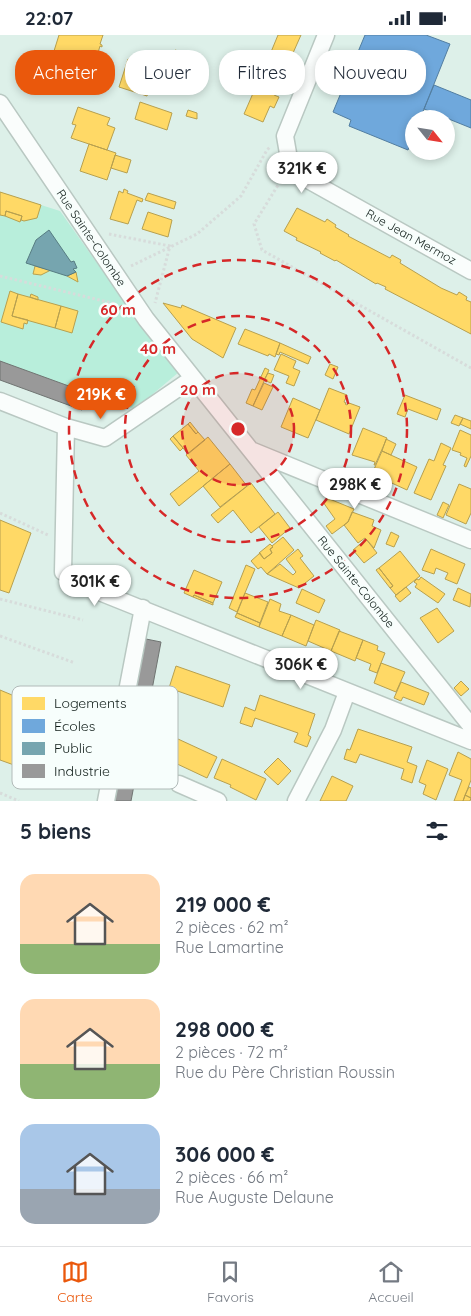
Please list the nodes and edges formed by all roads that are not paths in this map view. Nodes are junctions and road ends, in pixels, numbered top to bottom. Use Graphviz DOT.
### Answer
graph roads {
  1 [pos="326,35"];
  2 [pos="0,103"];
  3 [pos="471,271"];
  4 [pos="193,377"];
  5 [pos="0,401"];
  6 [pos="66,427"];
  7 [pos="251,451"];
  8 [pos="471,541"];
  9 [pos="143,609"];
  10 [pos="128,686"];
  11 [pos="347,692"];
  12 [pos="471,726"];
  13 [pos="471,741"];
  14 [pos="178,784"];
  15 [pos="218,801"];
  16 [pos="296,801"];
  1 -- 3 [label="street, Rue Jean Mermoz"];
  2 -- 4 [label="street, Rue Sainte-Colombe"];
  4 -- 6 [label="street"];
  4 -- 7 [label="street, Rue Sainte-Colombe"];
  5 -- 6 [label="street"];
  6 -- 9 [label="street"];
  7 -- 8 [label="street"];
  7 -- 12 [label="street, Rue Sainte-Colombe"];
  9 -- 10 [label="street"];
  9 -- 11 [label="street"];
  11 -- 13 [label="street"];
  11 -- 16 [label="street"];
  14 -- 15 [label="street"];
}
